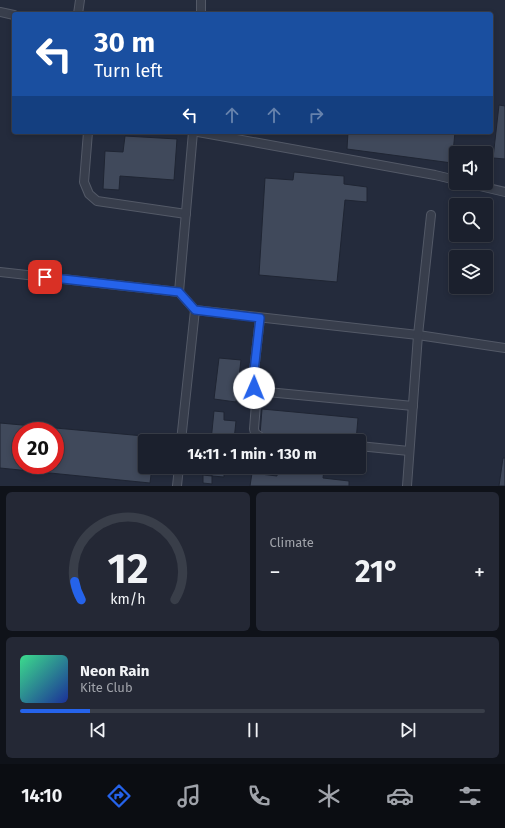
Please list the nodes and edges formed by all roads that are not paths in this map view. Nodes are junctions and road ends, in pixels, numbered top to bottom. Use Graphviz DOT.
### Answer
graph roads {
  1 [pos="80,0"];
  2 [pos="201,0"];
  3 [pos="0,12"];
  4 [pos="78,12"];
  5 [pos="201,12"];
  6 [pos="12,15"];
  7 [pos="88,134"];
  8 [pos="193,134"];
  9 [pos="209,134"];
  10 [pos="449,178"];
  11 [pos="493,189"];
  12 [pos="505,192"];
  13 [pos="186,214"];
  14 [pos="432,215"];
  15 [pos="0,272"];
  16 [pos="179,292"];
  17 [pos="195,310"];
  18 [pos="260,318"];
  19 [pos="418,335"];
  20 [pos="505,348"];
  21 [pos="257,392"];
  22 [pos="413,406"];
  23 [pos="182,434"];
  24 [pos="256,434"];
  25 [pos="366,447"];
  26 [pos="408,451"];
  27 [pos="178,474"];
  28 [pos="177,486"];
  29 [pos="407,486"];
  1 -- 4 [label="lane"];
  2 -- 5 [label="lane"];
  3 -- 6 [label="lane"];
  7 -- 13 [label="lane"];
  8 -- 13 [label="lane"];
  9 -- 10 [label="lane"];
  11 -- 12 [label="lane"];
  13 -- 16 [label="lane"];
  14 -- 19 [label="lane"];
  15 -- 16 [label="lane"];
  16 -- 17 [label="lane"];
  17 -- 18 [label="lane"];
  17 -- 23 [label="lane"];
  18 -- 19 [label="lane"];
  18 -- 21 [label="lane"];
  19 -- 20 [label="lane"];
  19 -- 22 [label="lane"];
  21 -- 22 [label="lane"];
  21 -- 24 [label="lane"];
  22 -- 26 [label="lane"];
  25 -- 26 [label="lane"];
  26 -- 29 [label="lane"];
  27 -- 28 [label="lane"];
}
